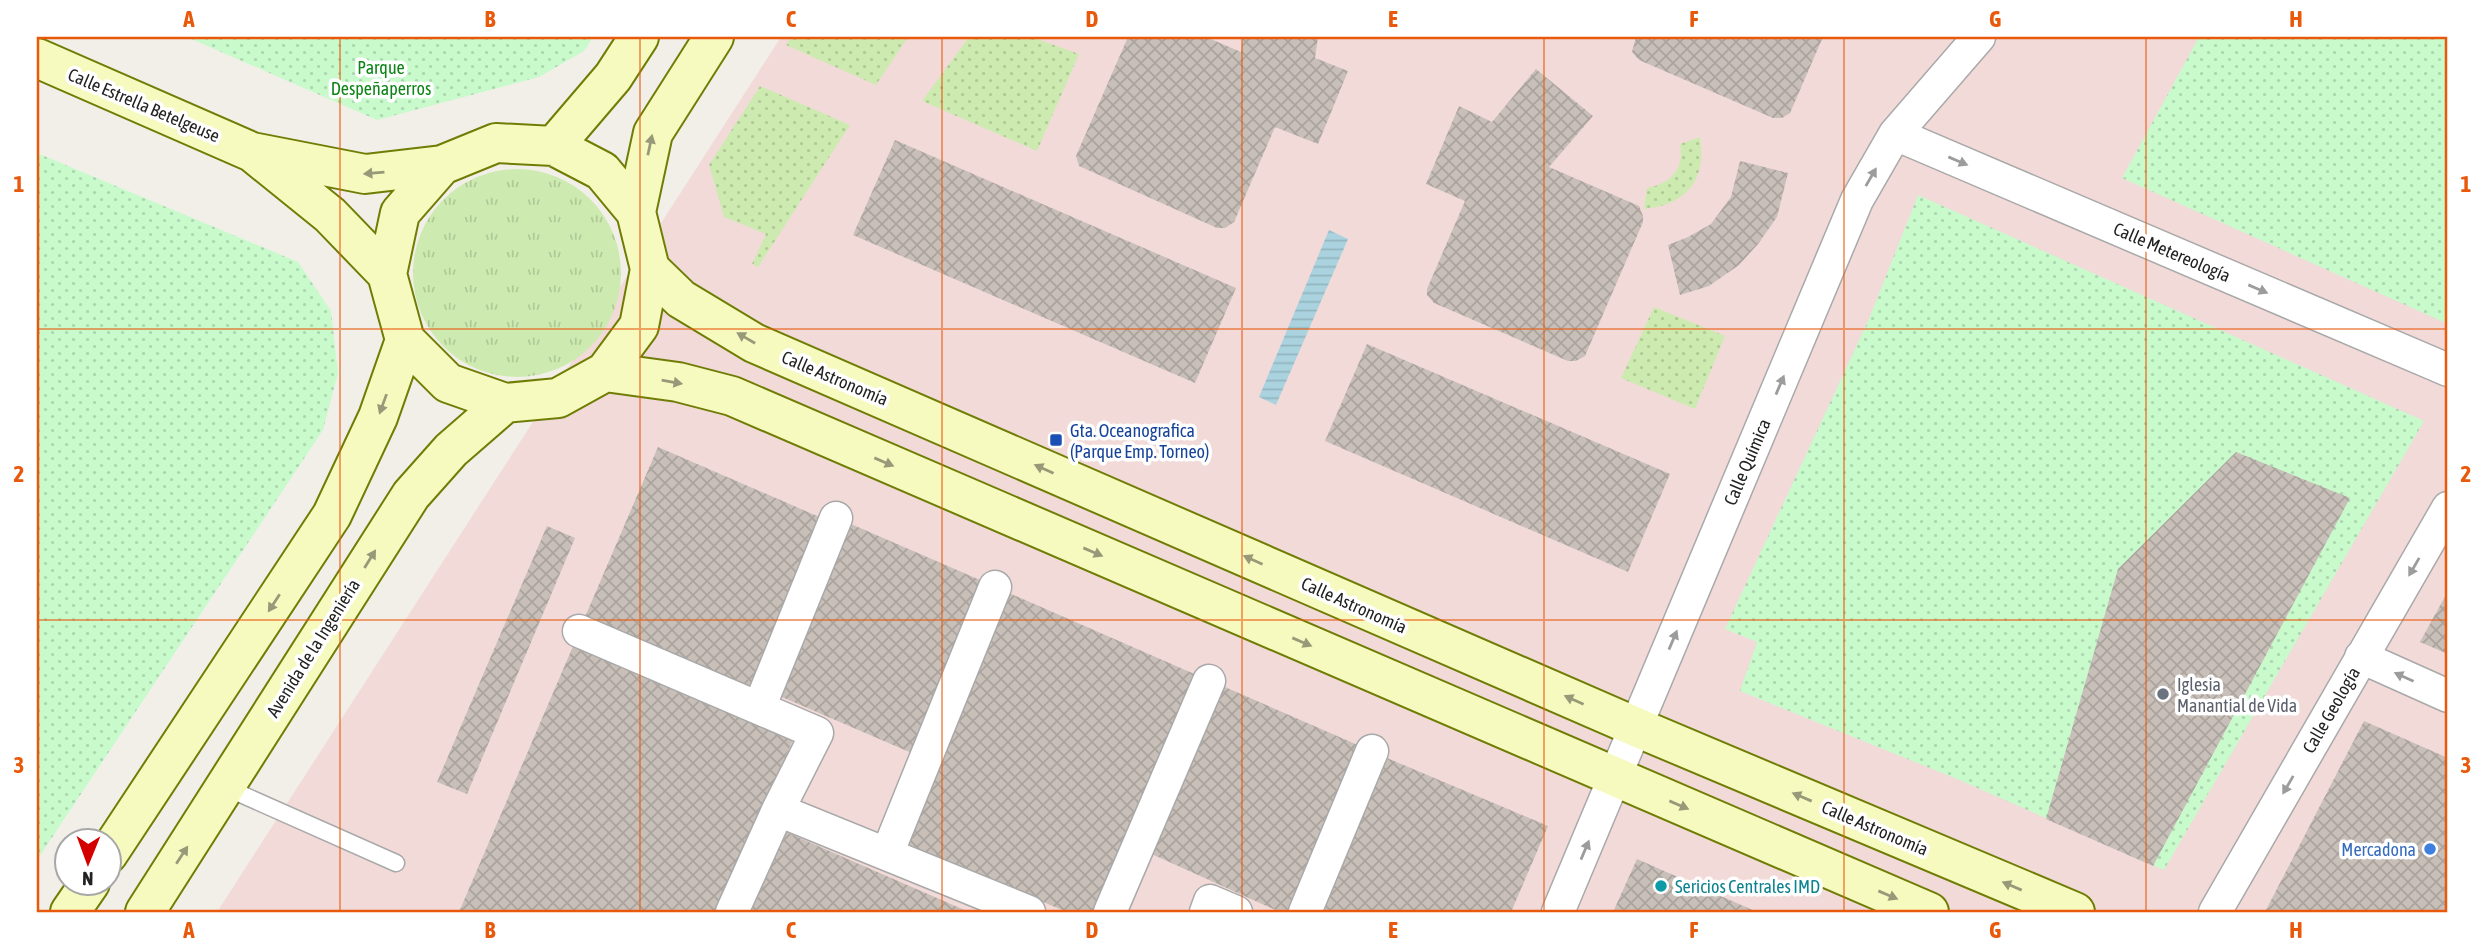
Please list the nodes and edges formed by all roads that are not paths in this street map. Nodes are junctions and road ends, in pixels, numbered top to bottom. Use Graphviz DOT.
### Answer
graph roads {
  1 [pos="639,37"];
  2 [pos="714,37"];
  3 [pos="1979,37"];
  4 [pos="37,58"];
  5 [pos="1895,134"];
  6 [pos="554,146"];
  7 [pos="252,152"];
  8 [pos="442,165"];
  9 [pos="636,212"];
  10 [pos="650,269"];
  11 [pos="387,274"];
  12 [pos="405,340"];
  13 [pos="2448,370"];
  14 [pos="605,372"];
  15 [pos="505,403"];
  16 [pos="2448,508"];
  17 [pos="836,518"];
  18 [pos="995,587"];
  19 [pos="579,631"];
  20 [pos="2361,657"];
  21 [pos="1209,681"];
  22 [pos="2448,696"];
  23 [pos="759,708"];
  24 [pos="1636,727"];
  25 [pos="1372,751"];
  26 [pos="1616,778"];
  27 [pos="225,787"];
  28 [pos="778,810"];
  29 [pos="122,833"];
  30 [pos="887,855"];
  31 [pos="396,863"];
  32 [pos="80,897"];
  33 [pos="990,905"];
  34 [pos="70,912"];
  35 [pos="145,912"];
  36 [pos="732,912"];
  37 [pos="1029,912"];
  38 [pos="1110,912"];
  39 [pos="1206,912"];
  40 [pos="1236,912"];
  41 [pos="1305,912"];
  42 [pos="1558,912"];
  43 [pos="1929,912"];
  44 [pos="2075,912"];
  45 [pos="2215,912"];
  1 -- 6 [label="street"];
  9 -- 2 [label="street, one-way"];
  3 -- 5 [label="street, Calle Química"];
  4 -- 7 [label="street, Calle Estrella Betelgeuse"];
  5 -- 13 [label="street, Calle Metereología, one-way"];
  24 -- 5 [label="street, Calle Química, one-way"];
  6 -- 8 [label="street"];
  6 -- 9 [label="street"];
  8 -- 7 [label="street, one-way"];
  7 -- 11 [label="street"];
  8 -- 11 [label="street"];
  9 -- 10 [label="street"];
  10 -- 14 [label="street"];
  24 -- 10 [label="street, Calle Astronomía, one-way"];
  11 -- 12 [label="street"];
  12 -- 15 [label="street"];
  12 -- 29 [label="street, one-way"];
  14 -- 15 [label="street"];
  14 -- 26 [label="street, one-way"];
  27 -- 15 [label="street, Avenida de la Ingeniería, one-way"];
  16 -- 20 [label="street, Calle Geología, one-way"];
  17 -- 23 [label="street"];
  18 -- 30 [label="street"];
  19 -- 23 [label="street"];
  22 -- 20 [label="street, one-way"];
  20 -- 45 [label="street, Calle Geología, one-way"];
  21 -- 38 [label="street"];
  23 -- 28 [label="street"];
  24 -- 26 [label="street, Calle Química"];
  44 -- 24 [label="street, Calle Astronomía, one-way"];
  25 -- 41 [label="street"];
  42 -- 26 [label="street, Calle Química, one-way"];
  26 -- 43 [label="street, one-way"];
  27 -- 31 [label="lane"];
  35 -- 27 [label="street, Avenida de la Ingeniería, one-way"];
  28 -- 30 [label="street"];
  28 -- 36 [label="street"];
  30 -- 33 [label="street"];
  32 -- 34 [label="street"];
  33 -- 37 [label="street"];
  39 -- 40 [label="street"];
}
